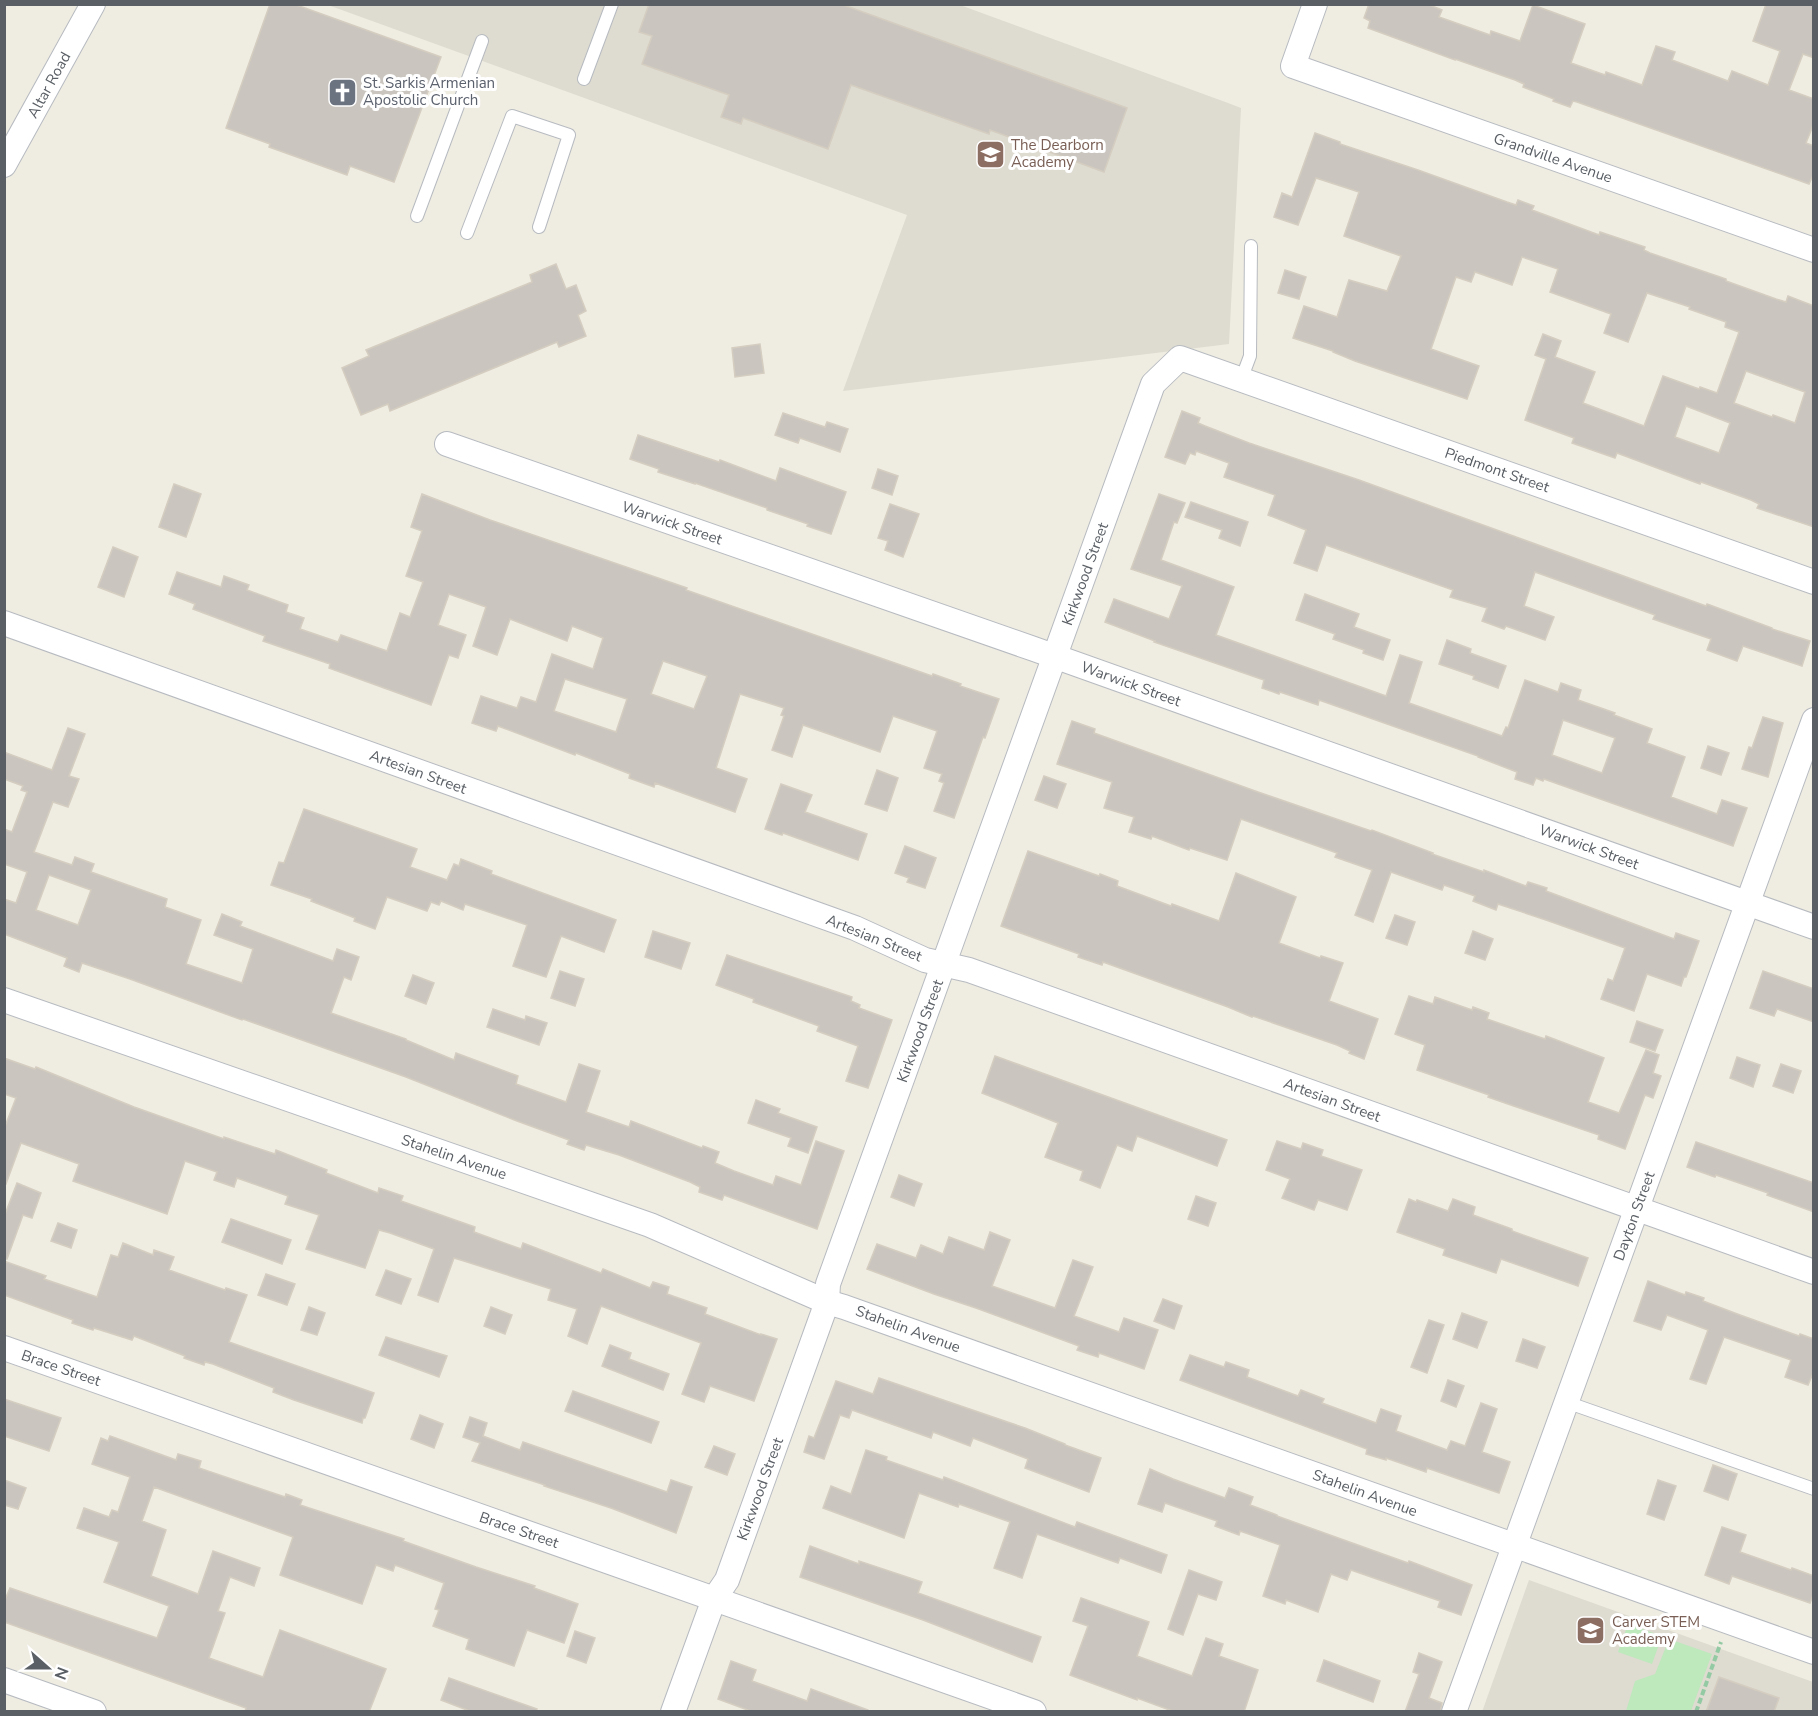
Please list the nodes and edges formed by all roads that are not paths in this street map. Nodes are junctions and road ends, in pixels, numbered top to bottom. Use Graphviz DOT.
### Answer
graph roads {
  1 [pos="93,4"];
  2 [pos="612,4"];
  3 [pos="1315,4"];
  4 [pos="482,41"];
  5 [pos="584,79"];
  6 [pos="4,165"];
  7 [pos="417,216"];
  8 [pos="539,227"];
  9 [pos="467,233"];
  10 [pos="1251,246"];
  11 [pos="1814,250"];
  12 [pos="1180,358"];
  13 [pos="1241,380"];
  14 [pos="447,444"];
  15 [pos="1814,582"];
  16 [pos="4,623"];
  17 [pos="1056,657"];
  18 [pos="1814,720"];
  19 [pos="1747,903"];
  20 [pos="1814,927"];
  21 [pos="944,964"];
  22 [pos="4,1000"];
  23 [pos="1636,1208"];
  24 [pos="1814,1272"];
  25 [pos="827,1302"];
  26 [pos="4,1348"];
  27 [pos="1566,1401"];
  28 [pos="1814,1489"];
  29 [pos="1514,1546"];
  30 [pos="714,1599"];
  31 [pos="1814,1652"];
  32 [pos="4,1680"];
  33 [pos="94,1712"];
  34 [pos="673,1712"];
  35 [pos="1034,1712"];
  36 [pos="1454,1712"];
  1 -- 6 [label="street, Altar Road"];
  2 -- 5 [label="lane"];
  3 -- 11 [label="street, Grandville Avenue"];
  4 -- 7 [label="lane"];
  8 -- 9 [label="lane"];
  10 -- 13 [label="lane"];
  12 -- 13 [label="street, Piedmont Street"];
  12 -- 17 [label="street, Kirkwood Street"];
  13 -- 15 [label="street, Piedmont Street"];
  14 -- 17 [label="street, Warwick Street"];
  16 -- 21 [label="street, Artesian Street"];
  17 -- 19 [label="street, Warwick Street"];
  17 -- 21 [label="street, Kirkwood Street"];
  18 -- 19 [label="street, Dayton Street"];
  19 -- 20 [label="street, Warwick Street"];
  19 -- 23 [label="street, Dayton Street"];
  21 -- 23 [label="street, Artesian Street"];
  21 -- 25 [label="street, Kirkwood Street"];
  22 -- 25 [label="street, Stahelin Avenue"];
  23 -- 24 [label="street, Artesian Street"];
  23 -- 27 [label="street, Dayton Street"];
  25 -- 29 [label="street, Stahelin Avenue"];
  25 -- 30 [label="street, Kirkwood Street"];
  26 -- 30 [label="street, Brace Street"];
  27 -- 28 [label="lane"];
  27 -- 29 [label="street, Dayton Street"];
  29 -- 31 [label="street, Stahelin Avenue"];
  29 -- 36 [label="street, Dayton Street"];
  30 -- 34 [label="street, Kirkwood Street"];
  30 -- 35 [label="street, Brace Street"];
  32 -- 33 [label="street"];
}
